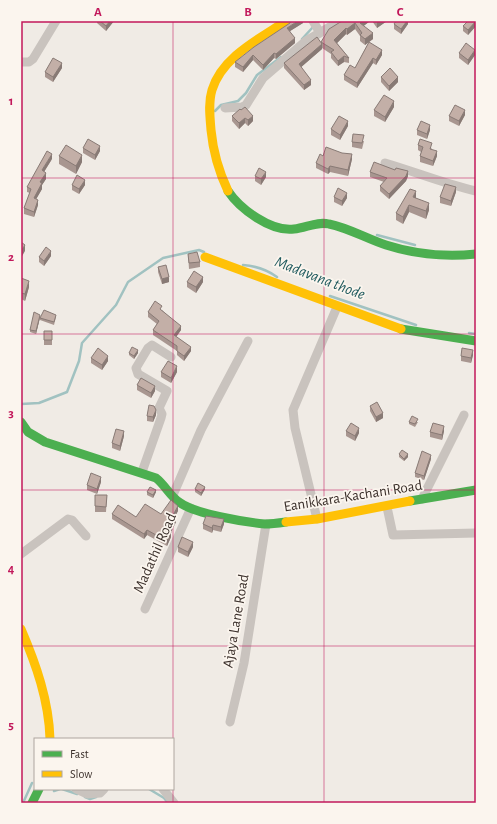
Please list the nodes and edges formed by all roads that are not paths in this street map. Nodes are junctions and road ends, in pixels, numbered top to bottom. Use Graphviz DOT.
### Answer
graph roads {
  1 [pos="56,21"];
  2 [pos="286,21"];
  3 [pos="313,21"];
  4 [pos="340,21"];
  5 [pos="320,33"];
  6 [pos="21,62"];
  7 [pos="226,108"];
  8 [pos="385,163"];
  9 [pos="476,191"];
  10 [pos="476,254"];
  11 [pos="205,257"];
  12 [pos="337,307"];
  13 [pos="248,341"];
  14 [pos="476,341"];
  15 [pos="172,357"];
  16 [pos="464,415"];
  17 [pos="21,422"];
  18 [pos="142,472"];
  19 [pos="476,490"];
  20 [pos="173,495"];
  21 [pos="422,499"];
  22 [pos="387,507"];
  23 [pos="191,508"];
  24 [pos="317,519"];
  25 [pos="266,524"];
  26 [pos="476,533"];
  27 [pos="86,536"];
  28 [pos="21,554"];
  29 [pos="145,610"];
  30 [pos="21,628"];
  31 [pos="230,722"];
  32 [pos="50,738"];
  33 [pos="38,790"];
  34 [pos="78,790"];
  35 [pos="103,790"];
  36 [pos="164,790"];
  37 [pos="32,803"];
  38 [pos="174,803"];
  1 -- 6 [label="street"];
  2 -- 10 [label="street"];
  3 -- 5 [label="street"];
  4 -- 5 [label="street"];
  5 -- 7 [label="street"];
  8 -- 9 [label="street"];
  11 -- 12 [label="street"];
  12 -- 14 [label="street"];
  12 -- 24 [label="street"];
  13 -- 20 [label="street"];
  15 -- 18 [label="street"];
  16 -- 21 [label="street"];
  17 -- 18 [label="street, Eanikkara-Kachani Road"];
  18 -- 20 [label="street, Eanikkara-Kachani Road"];
  19 -- 21 [label="street, Eanikkara-Kachani Road"];
  20 -- 23 [label="street, Eanikkara-Kachani Road"];
  21 -- 22 [label="street, Eanikkara-Kachani Road"];
  22 -- 24 [label="street, Eanikkara-Kachani Road"];
  22 -- 26 [label="street"];
  23 -- 25 [label="street, Eanikkara-Kachani Road"];
  23 -- 29 [label="street, Madathil Road"];
  24 -- 25 [label="street, Eanikkara-Kachani Road"];
  25 -- 31 [label="street, Ajaya Lane Road"];
  27 -- 28 [label="street"];
  30 -- 32 [label="street"];
  33 -- 37 [label="street"];
  34 -- 35 [label="street"];
  36 -- 38 [label="street"];
}
